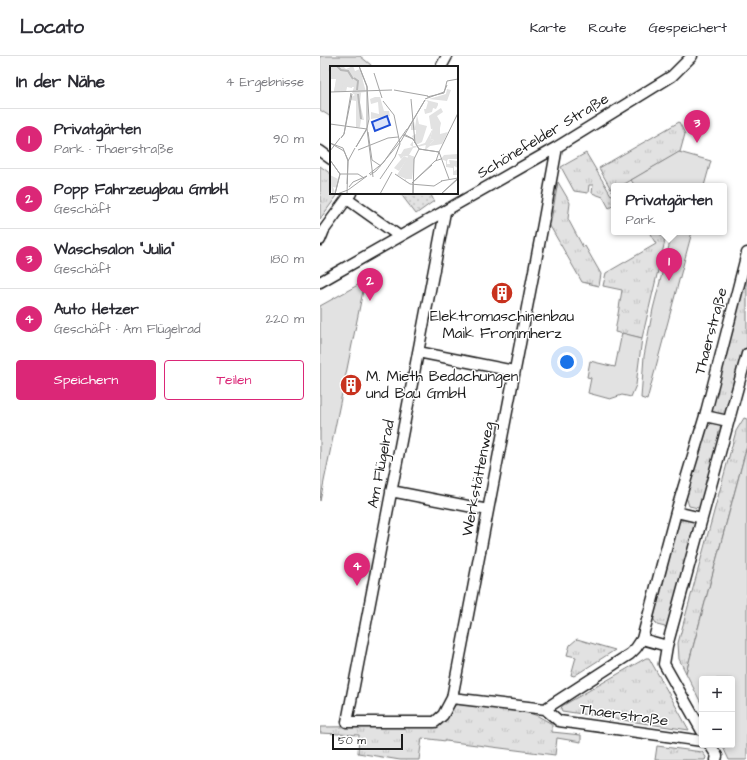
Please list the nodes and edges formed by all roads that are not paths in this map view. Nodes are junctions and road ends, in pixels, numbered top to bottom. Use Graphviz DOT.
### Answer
graph roads {
  1 [pos="447,56"];
  2 [pos="692,56"];
  3 [pos="442,66"];
  4 [pos="557,147"];
  5 [pos="320,151"];
  6 [pos="330,158"];
  7 [pos="349,196"];
  8 [pos="444,212"];
  9 [pos="399,236"];
  10 [pos="320,240"];
  11 [pos="747,253"];
  12 [pos="320,282"];
  13 [pos="418,352"];
  14 [pos="747,354"];
  15 [pos="514,371"];
  16 [pos="705,416"];
  17 [pos="728,421"];
  18 [pos="391,491"];
  19 [pos="488,510"];
  20 [pos="676,512"];
  21 [pos="702,518"];
  22 [pos="642,639"];
  23 [pos="667,646"];
  24 [pos="452,698"];
  25 [pos="545,709"];
  26 [pos="699,726"];
  27 [pos="699,741"];
  28 [pos="712,748"];
  29 [pos="716,760"];
  1 -- 3 [label="street"];
  2 -- 4 [label="street, Schönefelder Straße"];
  4 -- 8 [label="street, Schönefelder Straße"];
  4 -- 15 [label="street, Werkstättenweg"];
  5 -- 6 [label="street"];
  7 -- 9 [label="street"];
  7 -- 10 [label="street"];
  8 -- 9 [label="street, Schönefelder Straße"];
  8 -- 13 [label="street, Am Flügelrad"];
  9 -- 12 [label="street, Schönefelder Straße"];
  11 -- 16 [label="street, Thaerstraße"];
  13 -- 15 [label="street"];
  13 -- 18 [label="street, Am Flügelrad"];
  14 -- 17 [label="street"];
  15 -- 19 [label="street, Werkstättenweg"];
  16 -- 17 [label="street"];
  16 -- 20 [label="street, Thaerstraße"];
  17 -- 21 [label="street"];
  18 -- 19 [label="street"];
  18 -- 24 [label="street, Am Flügelrad"];
  19 -- 24 [label="street, Werkstättenweg"];
  20 -- 21 [label="street"];
  20 -- 22 [label="street, Thaerstraße"];
  21 -- 23 [label="street"];
  22 -- 23 [label="street"];
  22 -- 25 [label="street, Thaerstraße"];
  23 -- 26 [label="street"];
  24 -- 25 [label="street"];
  25 -- 27 [label="street, Thaerstraße"];
  28 -- 29 [label="street"];
}
